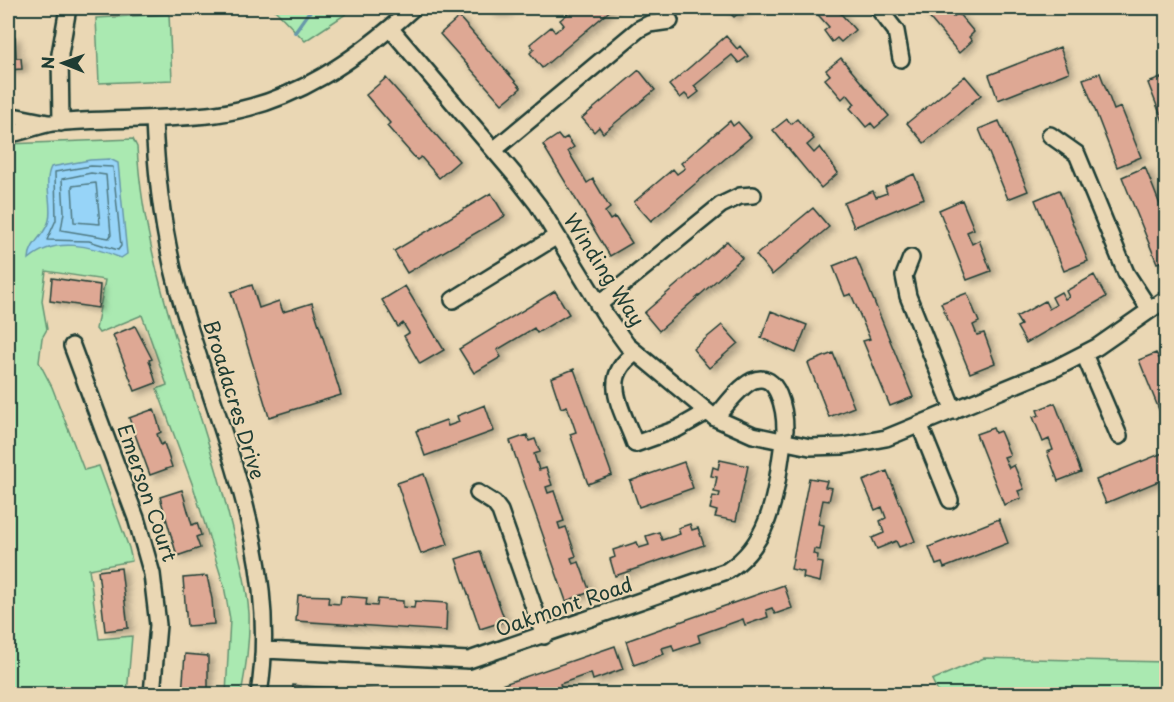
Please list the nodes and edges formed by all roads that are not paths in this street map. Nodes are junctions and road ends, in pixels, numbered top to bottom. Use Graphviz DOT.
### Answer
graph roads {
  1 [pos="68,8"];
  2 [pos="413,8"];
  3 [pos="878,8"];
  4 [pos="670,21"];
  5 [pos="390,28"];
  6 [pos="901,59"];
  7 [pos="8,115"];
  8 [pos="154,119"];
  9 [pos="55,123"];
  10 [pos="8,134"];
  11 [pos="1050,135"];
  12 [pos="495,149"];
  13 [pos="753,195"];
  14 [pos="557,236"];
  15 [pos="911,258"];
  16 [pos="1167,299"];
  17 [pos="453,300"];
  18 [pos="598,305"];
  19 [pos="1150,310"];
  20 [pos="72,346"];
  21 [pos="636,354"];
  22 [pos="1084,354"];
  23 [pos="954,411"];
  24 [pos="711,415"];
  25 [pos="920,426"];
  26 [pos="1119,436"];
  27 [pos="783,443"];
  28 [pos="478,493"];
  29 [pos="950,500"];
  30 [pos="544,636"];
  31 [pos="265,650"];
  32 [pos="152,694"];
  33 [pos="259,694"];
  1 -- 9 [label="street"];
  2 -- 5 [label="street"];
  3 -- 6 [label="street"];
  4 -- 12 [label="street"];
  5 -- 8 [label="street"];
  5 -- 12 [label="street, Winding Way"];
  7 -- 9 [label="street"];
  8 -- 9 [label="street"];
  8 -- 31 [label="street, Broadacres Drive"];
  9 -- 10 [label="street"];
  11 -- 19 [label="street"];
  12 -- 14 [label="street, Winding Way"];
  13 -- 18 [label="street"];
  14 -- 17 [label="street"];
  14 -- 18 [label="street, Winding Way"];
  15 -- 23 [label="street"];
  16 -- 19 [label="street, Winding Way"];
  18 -- 21 [label="street, Winding Way"];
  19 -- 22 [label="street, Winding Way"];
  20 -- 32 [label="street, Emerson Court"];
  21 -- 24 [label="street, Winding Way"];
  21 -- 24 [label="street"];
  22 -- 23 [label="street, Winding Way"];
  22 -- 26 [label="street"];
  23 -- 25 [label="street, Winding Way"];
  24 -- 27 [label="street, Winding Way"];
  24 -- 27 [label="street, Oakmont Road"];
  25 -- 27 [label="street, Winding Way"];
  25 -- 29 [label="street"];
  27 -- 30 [label="street, Oakmont Road"];
  28 -- 30 [label="street"];
  30 -- 31 [label="street, Oakmont Road"];
  31 -- 33 [label="street, Broadacres Drive"];
}
